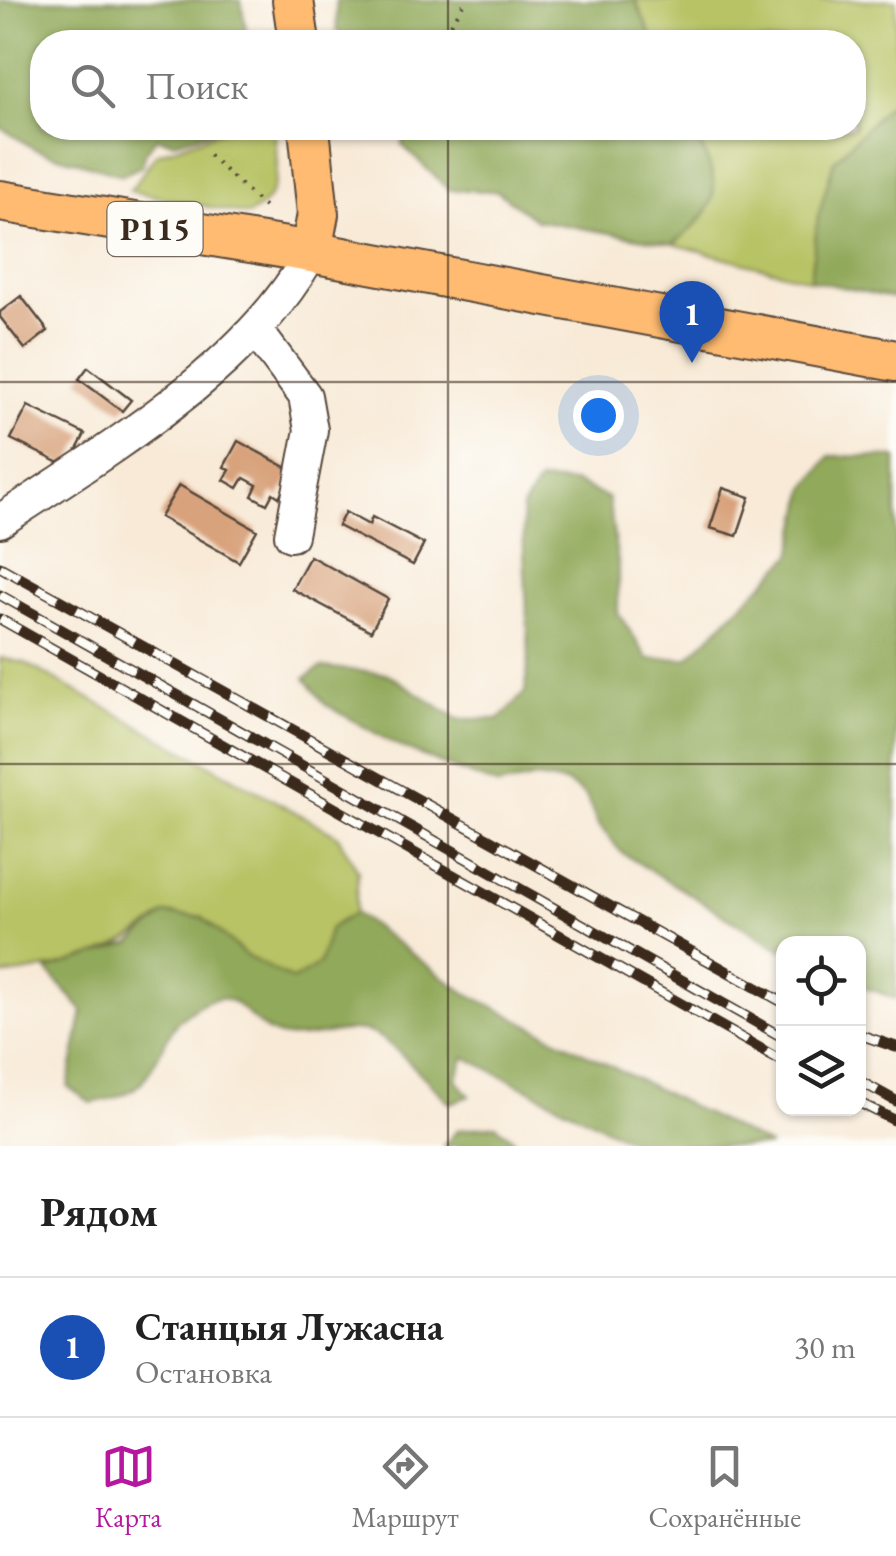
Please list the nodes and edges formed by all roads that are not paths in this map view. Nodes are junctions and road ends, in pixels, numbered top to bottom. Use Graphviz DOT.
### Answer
graph roads {
  1 [pos="293,0"];
  2 [pos="297,30"];
  3 [pos="310,140"];
  4 [pos="0,201"];
  5 [pos="312,252"];
  6 [pos="255,329"];
  7 [pos="896,361"];
  8 [pos="10,514"];
  9 [pos="291,535"];
  1 -- 2 [label="main road"];
  3 -- 5 [label="main road"];
  4 -- 5 [label="main road, Р115"];
  5 -- 6 [label="street"];
  5 -- 7 [label="main road, Р115"];
  6 -- 8 [label="street"];
  6 -- 9 [label="street"];
}
